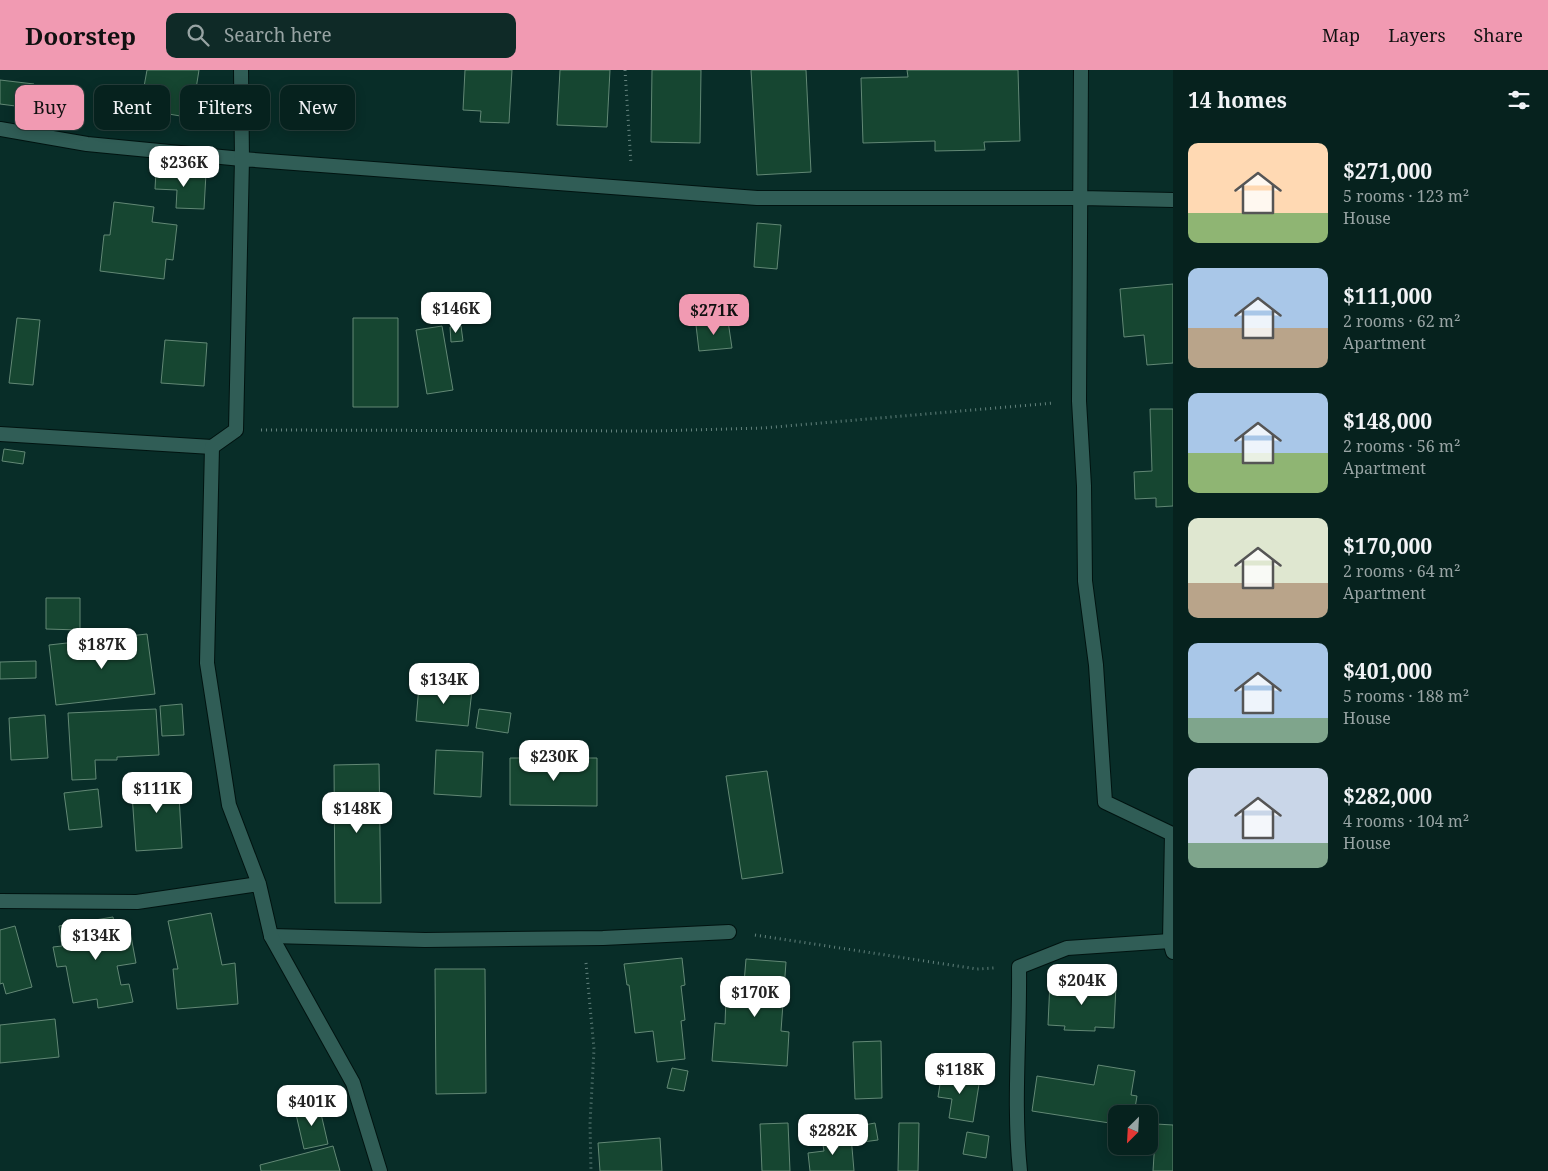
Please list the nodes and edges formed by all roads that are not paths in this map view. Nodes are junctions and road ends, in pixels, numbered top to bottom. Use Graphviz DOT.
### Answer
graph roads {
  1 [pos="241,70"];
  2 [pos="1081,70"];
  3 [pos="0,130"];
  4 [pos="242,159"];
  5 [pos="1081,198"];
  6 [pos="1173,200"];
  7 [pos="0,434"];
  8 [pos="212,447"];
  9 [pos="259,884"];
  10 [pos="0,901"];
  11 [pos="729,932"];
  12 [pos="272,936"];
  13 [pos="1172,946"];
  14 [pos="380,1171"];
  15 [pos="1020,1171"];
  1 -- 4 [label="street"];
  2 -- 5 [label="street"];
  3 -- 4 [label="street"];
  4 -- 5 [label="street"];
  4 -- 8 [label="street"];
  5 -- 6 [label="street"];
  5 -- 13 [label="street"];
  7 -- 8 [label="street"];
  8 -- 9 [label="street"];
  9 -- 10 [label="street"];
  9 -- 12 [label="street"];
  11 -- 12 [label="street"];
  12 -- 14 [label="street"];
  13 -- 15 [label="street"];
}
